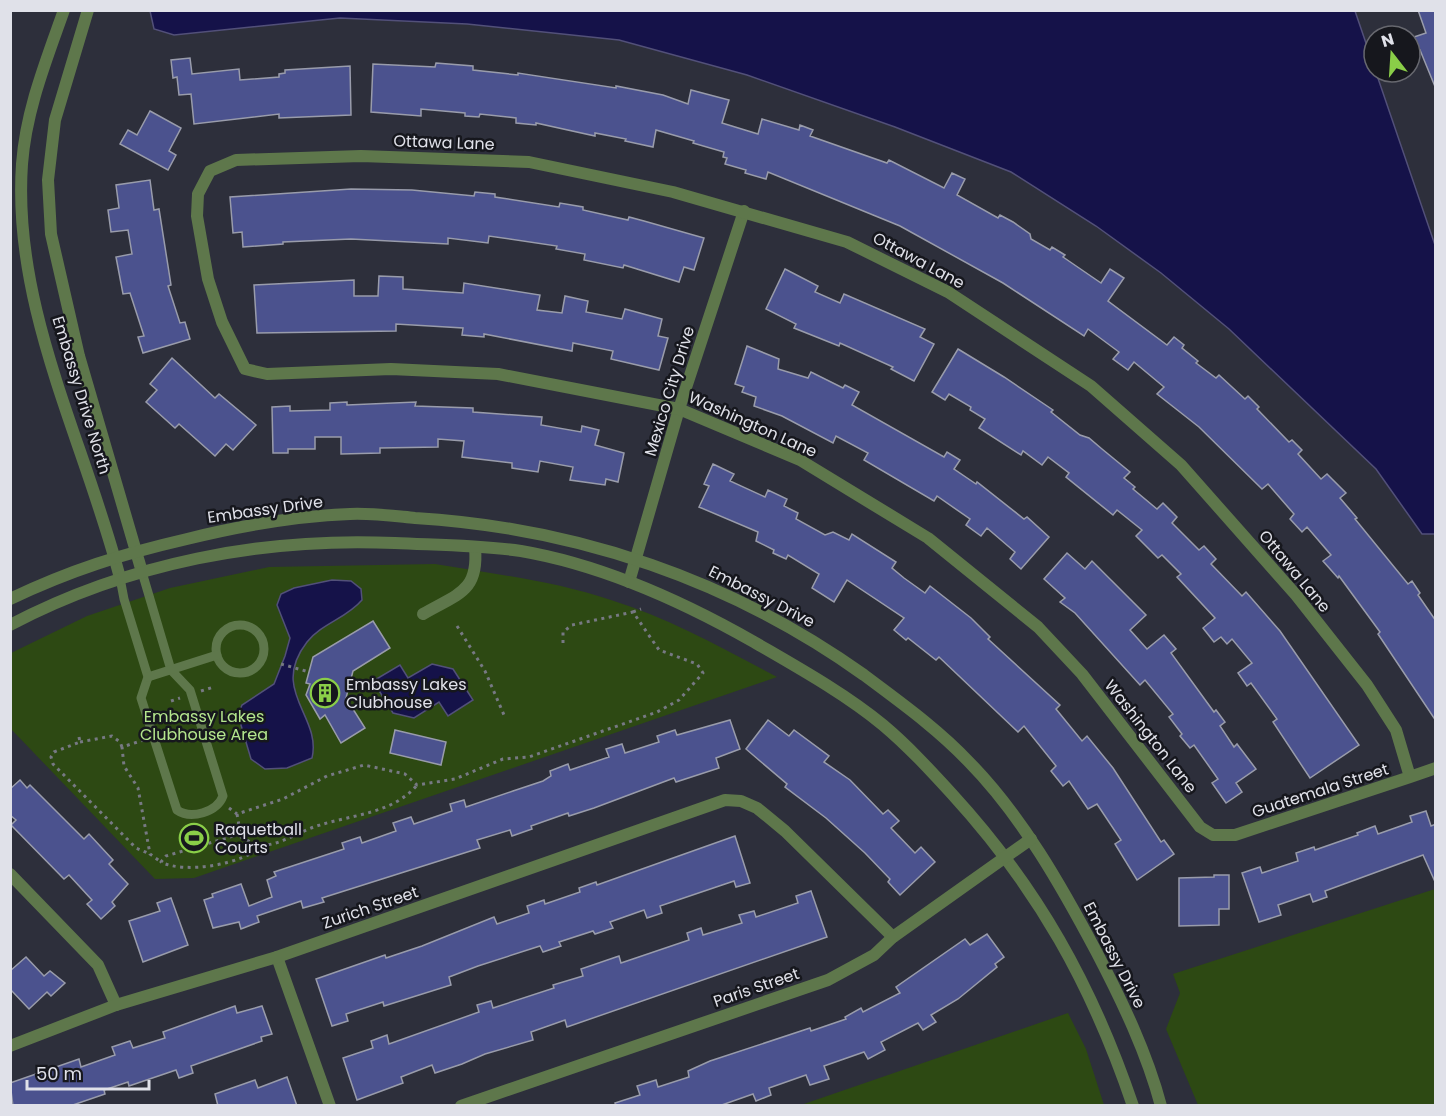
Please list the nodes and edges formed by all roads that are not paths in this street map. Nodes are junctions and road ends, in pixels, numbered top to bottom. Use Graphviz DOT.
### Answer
graph roads {
  1 [pos="64,10"];
  2 [pos="88,10"];
  3 [pos="744,211"];
  4 [pos="244,369"];
  5 [pos="679,409"];
  6 [pos="475,548"];
  7 [pos="136,550"];
  8 [pos="115,556"];
  9 [pos="635,558"];
  10 [pos="142,572"];
  11 [pos="120,578"];
  12 [pos="629,582"];
  13 [pos="10,599"];
  14 [pos="423,614"];
  15 [pos="10,625"];
  16 [pos="217,655"];
  17 [pos="171,670"];
  18 [pos="148,677"];
  19 [pos="1436,768"];
  20 [pos="1410,777"];
  21 [pos="1213,834"];
  22 [pos="1031,839"];
  23 [pos="1006,857"];
  24 [pos="10,874"];
  25 [pos="894,938"];
  26 [pos="278,957"];
  27 [pos="116,1005"];
  28 [pos="10,1046"];
  29 [pos="330,1106"];
  30 [pos="461,1106"];
  31 [pos="1133,1106"];
  32 [pos="1161,1106"];
  1 -- 8 [label="street, Embassy Drive North"];
  2 -- 7 [label="street, Embassy Drive North"];
  3 -- 4 [label="street, Ottawa Lane"];
  3 -- 5 [label="street, Mexico City Drive"];
  3 -- 20 [label="street, Ottawa Lane"];
  4 -- 5 [label="street, Washington Lane"];
  5 -- 9 [label="street, Mexico City Drive"];
  5 -- 21 [label="street, Washington Lane"];
  6 -- 10 [label="street"];
  6 -- 12 [label="street"];
  6 -- 14 [label="street"];
  7 -- 8 [label="street, Embassy Drive"];
  7 -- 9 [label="street, Embassy Drive"];
  7 -- 10 [label="street, Embassy Drive North"];
  8 -- 11 [label="street, Embassy Drive North"];
  8 -- 13 [label="street, Embassy Drive"];
  9 -- 12 [label="street, Mexico City Drive"];
  9 -- 22 [label="street, Embassy Drive"];
  10 -- 11 [label="street"];
  10 -- 17 [label="lane"];
  11 -- 15 [label="street"];
  11 -- 18 [label="lane"];
  12 -- 23 [label="street"];
  16 -- 16 [label="lane"];
  16 -- 17 [label="lane"];
  17 -- 18 [label="lane"];
  17 -- 18 [label="lane"];
  19 -- 20 [label="street, Guatemala Street"];
  20 -- 21 [label="street, Guatemala Street"];
  22 -- 23 [label="street, Paris Street"];
  22 -- 32 [label="street, Embassy Drive"];
  23 -- 25 [label="street, Paris Street"];
  23 -- 31 [label="street"];
  24 -- 27 [label="street"];
  25 -- 26 [label="street, Zurich Street"];
  25 -- 30 [label="street, Paris Street"];
  26 -- 27 [label="street, Zurich Street"];
  26 -- 29 [label="street"];
  27 -- 28 [label="street, Zurich Street"];
}
